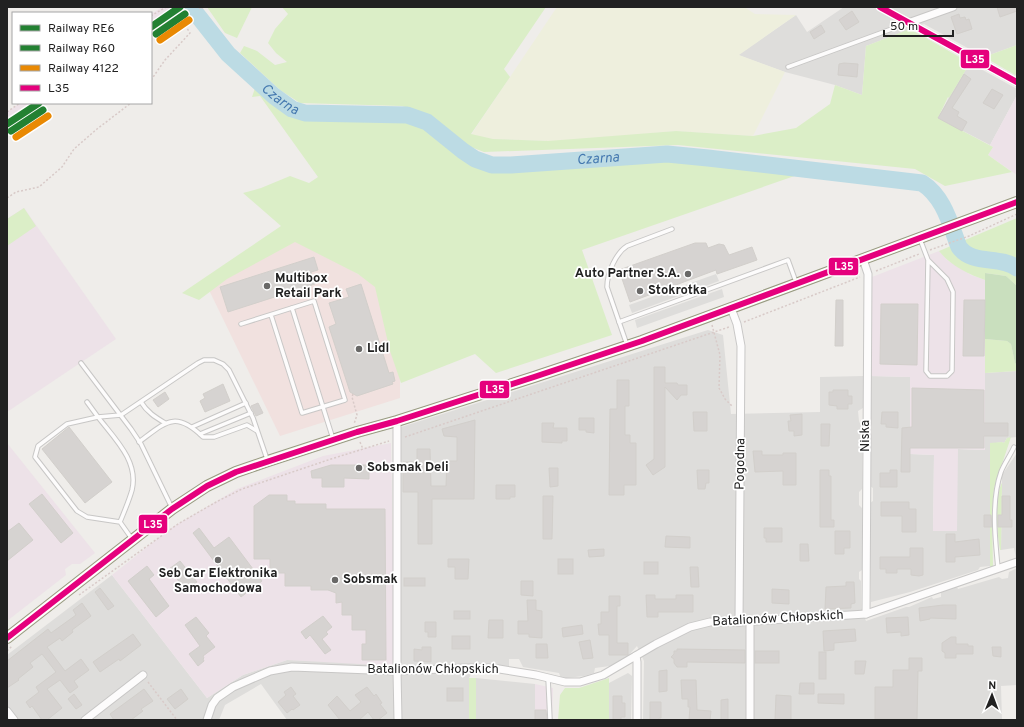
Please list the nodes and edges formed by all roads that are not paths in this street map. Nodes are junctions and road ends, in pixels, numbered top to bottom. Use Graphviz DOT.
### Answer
graph roads {
  1 [pos="880,7"];
  2 [pos="953,7"];
  3 [pos="908,23"];
  4 [pos="788,67"];
  5 [pos="1017,82"];
  6 [pos="1017,202"];
  7 [pos="672,229"];
  8 [pos="920,238"];
  9 [pos="863,259"];
  10 [pos="928,260"];
  11 [pos="796,284"];
  12 [pos="292,308"];
  13 [pos="731,308"];
  14 [pos="271,315"];
  15 [pos="619,322"];
  16 [pos="241,324"];
  17 [pos="628,346"];
  18 [pos="81,363"];
  19 [pos="87,402"];
  20 [pos="141,402"];
  21 [pos="246,403"];
  22 [pos="323,407"];
  23 [pos="251,413"];
  24 [pos="121,415"];
  25 [pos="98,417"];
  26 [pos="397,421"];
  27 [pos="165,423"];
  28 [pos="192,426"];
  29 [pos="258,431"];
  30 [pos="200,434"];
  31 [pos="333,439"];
  32 [pos="139,442"];
  33 [pos="1014,447"];
  34 [pos="268,460"];
  35 [pos="172,509"];
  36 [pos="120,522"];
  37 [pos="132,540"];
  38 [pos="1017,562"];
  39 [pos="998,569"];
  40 [pos="866,614"];
  41 [pos="750,621"];
  42 [pos="739,622"];
  43 [pos="7,638"];
  44 [pos="636,656"];
  45 [pos="397,671"];
  46 [pos="143,675"];
  47 [pos="548,678"];
  48 [pos="7,711"];
  49 [pos="14,720"];
  50 [pos="85,720"];
  51 [pos="207,720"];
  52 [pos="398,720"];
  53 [pos="550,720"];
  54 [pos="637,720"];
  55 [pos="750,720"];
  1 -- 3 [label="street"];
  2 -- 3 [label="street"];
  3 -- 4 [label="lane"];
  3 -- 5 [label="street"];
  6 -- 8 [label="main road"];
  7 -- 15 [label="lane"];
  8 -- 9 [label="main road"];
  8 -- 10 [label="lane"];
  9 -- 11 [label="main road"];
  9 -- 40 [label="street, Niska"];
  10 -- 10 [label="lane"];
  11 -- 13 [label="main road"];
  11 -- 15 [label="lane"];
  12 -- 14 [label="lane"];
  12 -- 22 [label="lane"];
  12 -- 22 [label="lane"];
  13 -- 17 [label="main road"];
  13 -- 42 [label="street, Pogodna"];
  14 -- 16 [label="lane"];
  14 -- 22 [label="lane"];
  15 -- 17 [label="lane"];
  17 -- 26 [label="main road"];
  18 -- 24 [label="lane"];
  19 -- 25 [label="lane"];
  20 -- 21 [label="lane"];
  20 -- 24 [label="lane"];
  20 -- 27 [label="lane"];
  21 -- 23 [label="lane"];
  21 -- 28 [label="lane"];
  22 -- 31 [label="lane"];
  23 -- 29 [label="lane"];
  23 -- 30 [label="lane"];
  24 -- 25 [label="lane"];
  24 -- 32 [label="lane"];
  25 -- 36 [label="lane"];
  25 -- 36 [label="lane"];
  26 -- 31 [label="main road"];
  26 -- 45 [label="street"];
  27 -- 28 [label="lane"];
  27 -- 32 [label="lane"];
  28 -- 30 [label="lane"];
  29 -- 30 [label="lane"];
  29 -- 34 [label="lane"];
  31 -- 34 [label="main road"];
  32 -- 35 [label="lane"];
  33 -- 39 [label="lane"];
  34 -- 35 [label="main road"];
  35 -- 37 [label="main road"];
  36 -- 37 [label="lane"];
  37 -- 43 [label="main road"];
  38 -- 39 [label="street, Batalionów Chłopskich"];
  39 -- 40 [label="street, Batalionów Chłopskich"];
  40 -- 41 [label="street, Batalionów Chłopskich"];
  41 -- 42 [label="street, Batalionów Chłopskich"];
  41 -- 55 [label="street"];
  42 -- 44 [label="street, Batalionów Chłopskich"];
  44 -- 47 [label="street, Batalionów Chłopskich"];
  44 -- 54 [label="street"];
  45 -- 47 [label="street, Batalionów Chłopskich"];
  45 -- 51 [label="street, Batalionów Chłopskich"];
  45 -- 52 [label="street"];
  46 -- 50 [label="street"];
  47 -- 53 [label="lane"];
  48 -- 49 [label="street"];
}
